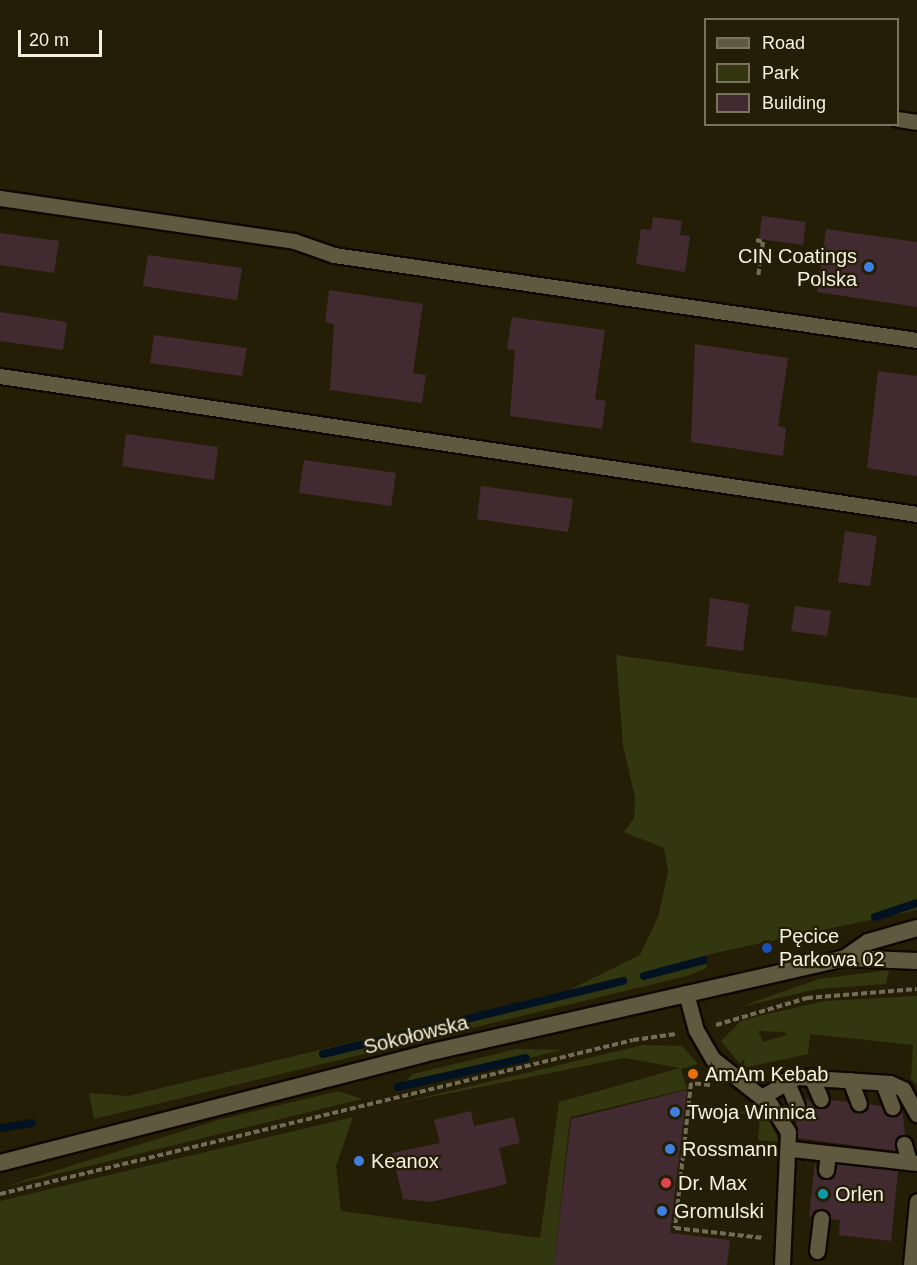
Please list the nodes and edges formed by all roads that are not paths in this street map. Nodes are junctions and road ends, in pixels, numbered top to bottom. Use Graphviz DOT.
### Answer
graph roads {
  1 [pos="899,119"];
  2 [pos="917,122"];
  3 [pos="0,198"];
  4 [pos="917,340"];
  5 [pos="0,376"];
  6 [pos="917,514"];
  7 [pos="917,928"];
  8 [pos="845,958"];
  9 [pos="917,962"];
  10 [pos="686,993"];
  11 [pos="811,1076"];
  12 [pos="786,1080"];
  13 [pos="849,1080"];
  14 [pos="883,1083"];
  15 [pos="761,1097"];
  16 [pos="821,1099"];
  17 [pos="859,1103"];
  18 [pos="797,1106"];
  19 [pos="892,1107"];
  20 [pos="917,1114"];
  21 [pos="904,1144"];
  22 [pos="819,1148"];
  23 [pos="792,1149"];
  24 [pos="913,1162"];
  25 [pos="0,1163"];
  26 [pos="826,1170"];
  27 [pos="917,1201"];
  28 [pos="821,1218"];
  29 [pos="817,1251"];
  30 [pos="782,1265"];
  31 [pos="910,1265"];
  1 -- 2 [label="lane"];
  3 -- 4 [label="lane"];
  5 -- 6 [label="lane"];
  7 -- 8 [label="street, Sokołowska"];
  8 -- 9 [label="street, Sokołowska"];
  8 -- 10 [label="street, Sokołowska"];
  10 -- 15 [label="lane"];
  10 -- 25 [label="street, Sokołowska"];
  11 -- 12 [label="lane"];
  11 -- 13 [label="lane"];
  11 -- 16 [label="lane"];
  12 -- 15 [label="lane"];
  12 -- 18 [label="lane"];
  13 -- 14 [label="lane"];
  13 -- 17 [label="lane"];
  14 -- 19 [label="lane"];
  14 -- 20 [label="lane"];
  15 -- 23 [label="lane"];
  21 -- 24 [label="lane"];
  22 -- 23 [label="lane"];
  22 -- 24 [label="lane"];
  22 -- 26 [label="lane"];
  23 -- 30 [label="lane"];
  27 -- 31 [label="lane"];
  28 -- 29 [label="lane"];
}
